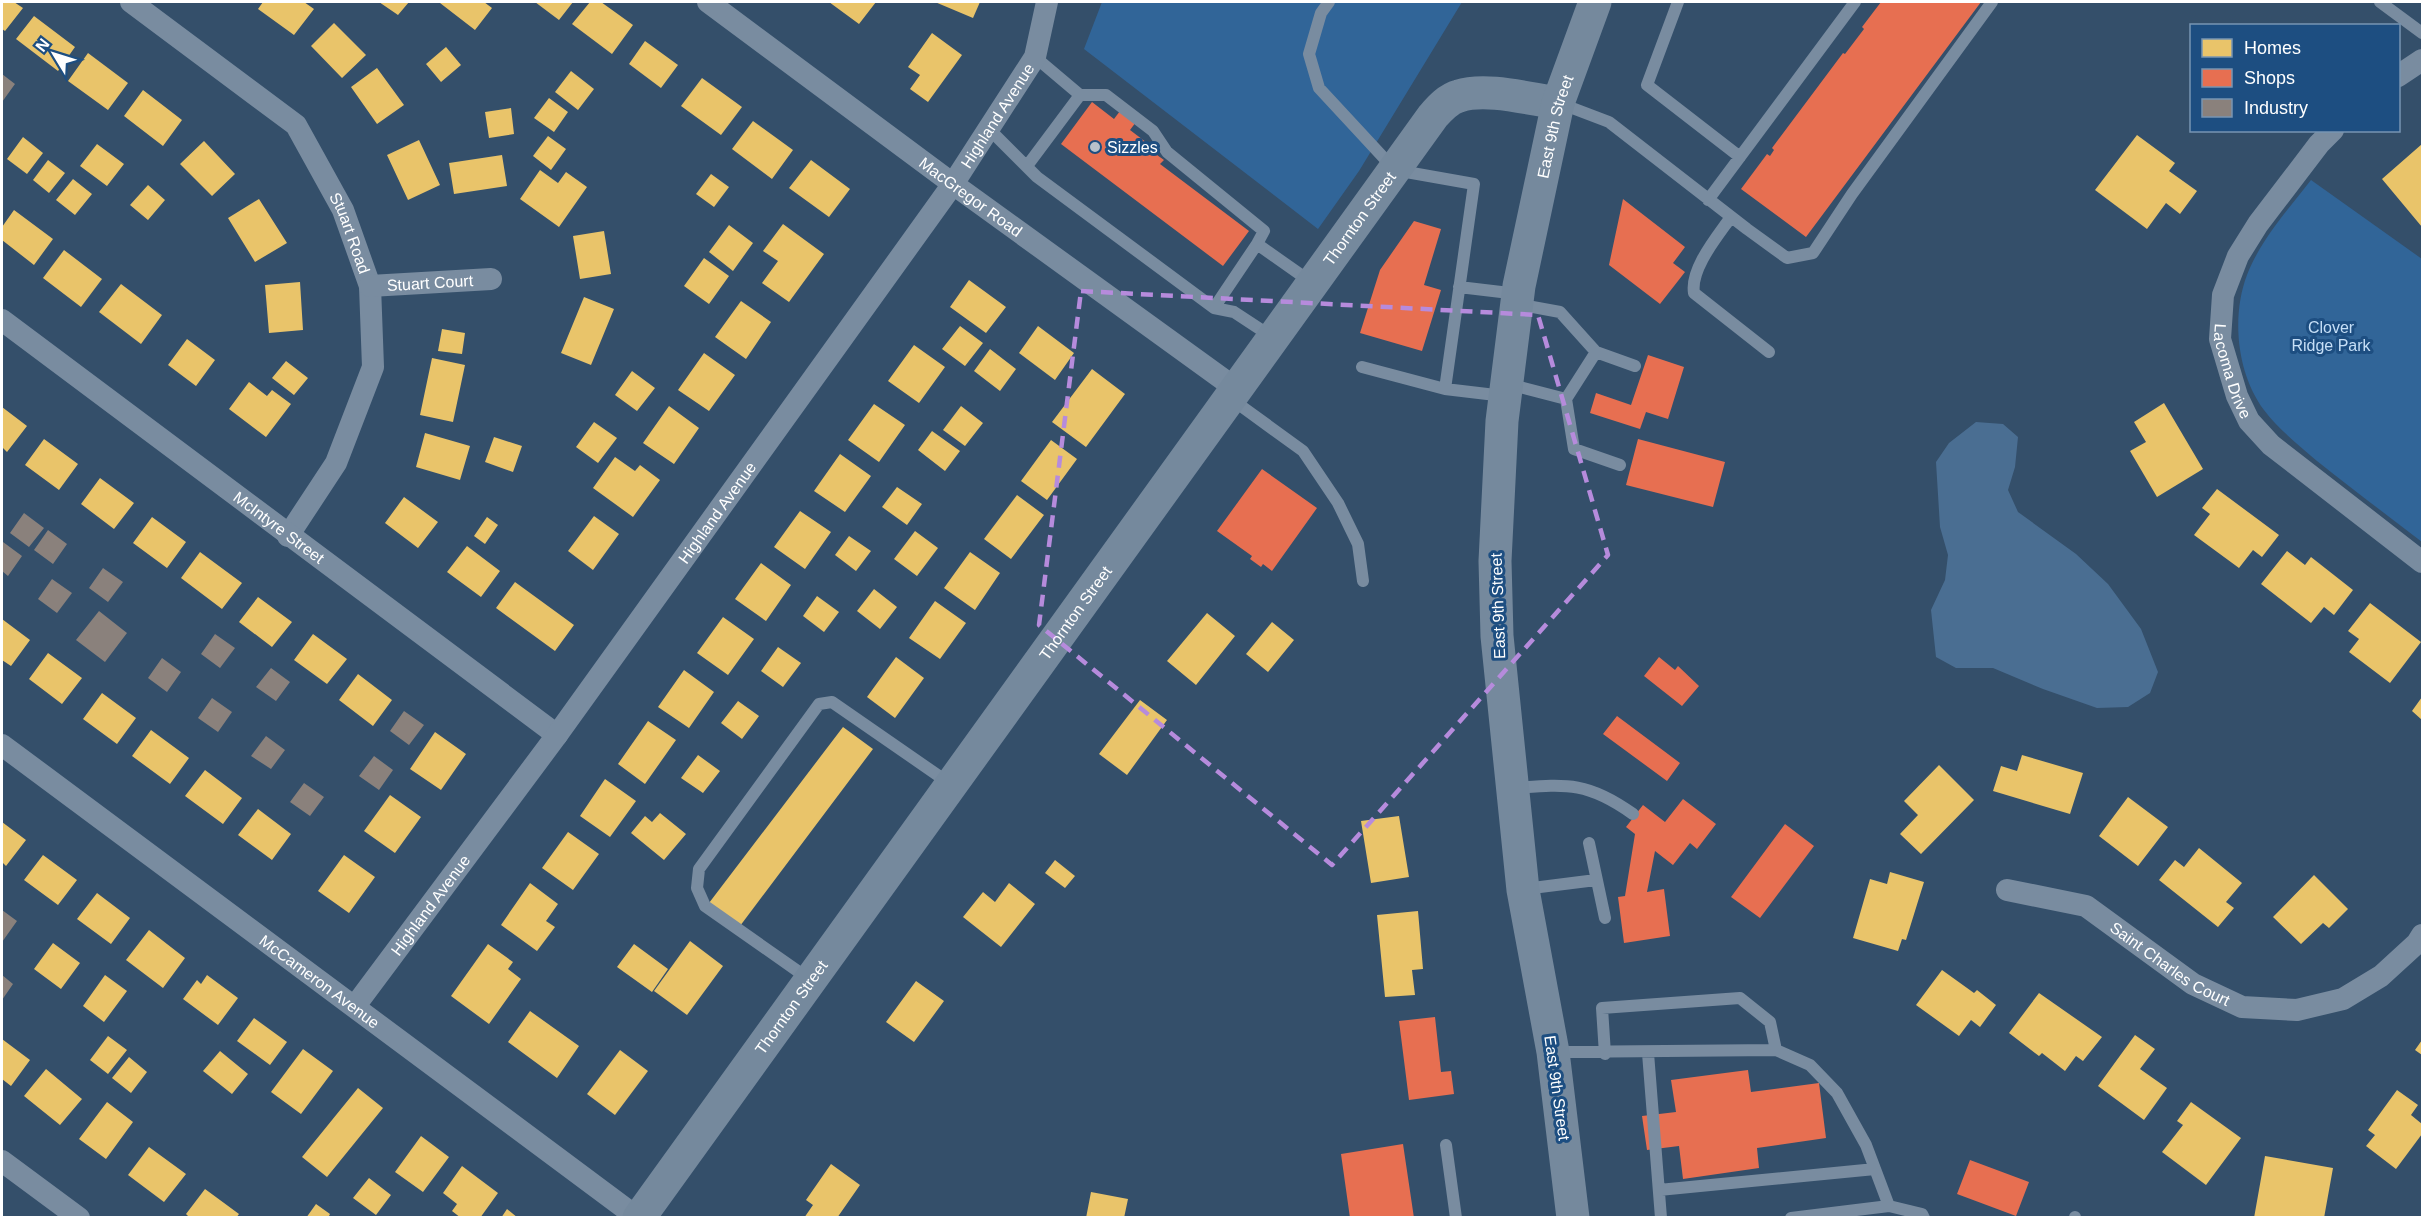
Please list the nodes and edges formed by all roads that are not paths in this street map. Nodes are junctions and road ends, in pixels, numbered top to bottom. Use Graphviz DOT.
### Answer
graph roads {
  1 [pos="131,2"];
  2 [pos="708,2"];
  3 [pos="1047,2"];
  4 [pos="1329,2"];
  5 [pos="1594,2"];
  6 [pos="1678,2"];
  7 [pos="1855,2"];
  8 [pos="1992,2"];
  9 [pos="2380,2"];
  10 [pos="2422,33"];
  11 [pos="1035,57"];
  12 [pos="2422,60"];
  13 [pos="2400,75"];
  14 [pos="1080,95"];
  15 [pos="1558,103"];
  16 [pos="988,128"];
  17 [pos="2331,132"];
  18 [pos="1740,157"];
  19 [pos="1027,166"];
  20 [pos="1395,170"];
  21 [pos="953,184"];
  22 [pos="1708,200"];
  23 [pos="1731,218"];
  24 [pos="1257,244"];
  25 [pos="491,279"];
  26 [pos="1312,282"];
  27 [pos="370,286"];
  28 [pos="1460,287"];
  29 [pos="1517,299"];
  30 [pos="1214,308"];
  31 [pos="2,320"];
  32 [pos="1272,337"];
  33 [pos="1596,352"];
  34 [pos="1769,352"];
  35 [pos="1635,366"];
  36 [pos="1362,367"];
  37 [pos="1445,389"];
  38 [pos="1506,390"];
  39 [pos="1232,393"];
  40 [pos="1566,399"];
  41 [pos="1620,465"];
  42 [pos="288,536"];
  43 [pos="2422,562"];
  44 [pos="1363,581"];
  45 [pos="557,735"];
  46 [pos="2,745"];
  47 [pos="951,784"];
  48 [pos="1511,788"];
  49 [pos="1633,814"];
  50 [pos="1589,843"];
  51 [pos="1596,880"];
  52 [pos="1523,890"];
  53 [pos="2007,890"];
  54 [pos="1605,918"];
  55 [pos="2422,935"];
  56 [pos="810,980"];
  57 [pos="355,1006"];
  58 [pos="1776,1050"];
  59 [pos="1553,1052"];
  60 [pos="1605,1053"];
  61 [pos="1648,1053"];
  62 [pos="1446,1145"];
  63 [pos="2,1161"];
  64 [pos="1875,1169"];
  65 [pos="1659,1190"];
  66 [pos="1889,1206"];
  67 [pos="79,1218"];
  68 [pos="638,1218"];
  69 [pos="1456,1218"];
  70 [pos="1574,1218"];
  71 [pos="1661,1218"];
  72 [pos="1791,1218"];
  73 [pos="1924,1218"];
  1 -- 27 [label="street, Stuart Road"];
  2 -- 21 [label="street, MacGregor Road"];
  3 -- 11 [label="street, Highland Avenue"];
  4 -- 20 [label="lane"];
  5 -- 15 [label="street, East 9th Street"];
  6 -- 18 [label="lane"];
  7 -- 18 [label="lane"];
  8 -- 23 [label="lane"];
  9 -- 10 [label="lane"];
  11 -- 14 [label="lane"];
  11 -- 16 [label="street, Highland Avenue"];
  12 -- 13 [label="street"];
  14 -- 19 [label="lane"];
  14 -- 24 [label="lane"];
  15 -- 20 [label="street, Thornton Street"];
  15 -- 22 [label="lane"];
  15 -- 29 [label="street, East 9th Street"];
  16 -- 19 [label="lane"];
  16 -- 21 [label="street, Highland Avenue"];
  17 -- 43 [label="street, Lacoma Drive"];
  18 -- 22 [label="lane"];
  19 -- 30 [label="lane"];
  20 -- 26 [label="street, Thornton Street"];
  20 -- 28 [label="lane"];
  21 -- 39 [label="street, MacGregor Road"];
  21 -- 45 [label="street, Highland Avenue"];
  22 -- 23 [label="lane"];
  23 -- 34 [label="lane"];
  24 -- 26 [label="lane"];
  24 -- 30 [label="lane"];
  25 -- 27 [label="street, Stuart Court"];
  26 -- 32 [label="street, Thornton Street"];
  27 -- 42 [label="street, Stuart Road"];
  28 -- 29 [label="lane"];
  28 -- 37 [label="lane"];
  29 -- 33 [label="lane"];
  29 -- 38 [label="street, East 9th Street"];
  30 -- 32 [label="lane"];
  31 -- 42 [label="street, McIntyre Street"];
  32 -- 39 [label="street, Thornton Street"];
  33 -- 35 [label="lane"];
  33 -- 40 [label="lane"];
  36 -- 37 [label="lane"];
  37 -- 38 [label="lane"];
  38 -- 40 [label="lane"];
  38 -- 48 [label="street, East 9th Street"];
  39 -- 44 [label="lane"];
  39 -- 47 [label="street, Thornton Street"];
  40 -- 41 [label="lane"];
  42 -- 45 [label="street, McIntyre Street"];
  45 -- 57 [label="street, Highland Avenue"];
  46 -- 57 [label="street, McCameron Avenue"];
  47 -- 56 [label="street, Thornton Street"];
  47 -- 56 [label="lane"];
  48 -- 49 [label="lane"];
  48 -- 52 [label="street, East 9th Street"];
  50 -- 51 [label="lane"];
  51 -- 52 [label="lane"];
  51 -- 54 [label="lane"];
  52 -- 59 [label="street, East 9th Street"];
  53 -- 55 [label="street, Saint Charles Court"];
  56 -- 68 [label="street, Thornton Street"];
  57 -- 68 [label="street, McCameron Avenue"];
  58 -- 60 [label="lane"];
  58 -- 61 [label="lane"];
  58 -- 64 [label="lane"];
  59 -- 60 [label="lane"];
  59 -- 70 [label="street, East 9th Street"];
  60 -- 61 [label="lane"];
  61 -- 65 [label="lane"];
  62 -- 69 [label="lane"];
  63 -- 67 [label="street"];
  64 -- 65 [label="lane"];
  64 -- 66 [label="lane"];
  65 -- 71 [label="lane"];
  66 -- 72 [label="lane"];
  66 -- 73 [label="lane"];
}
